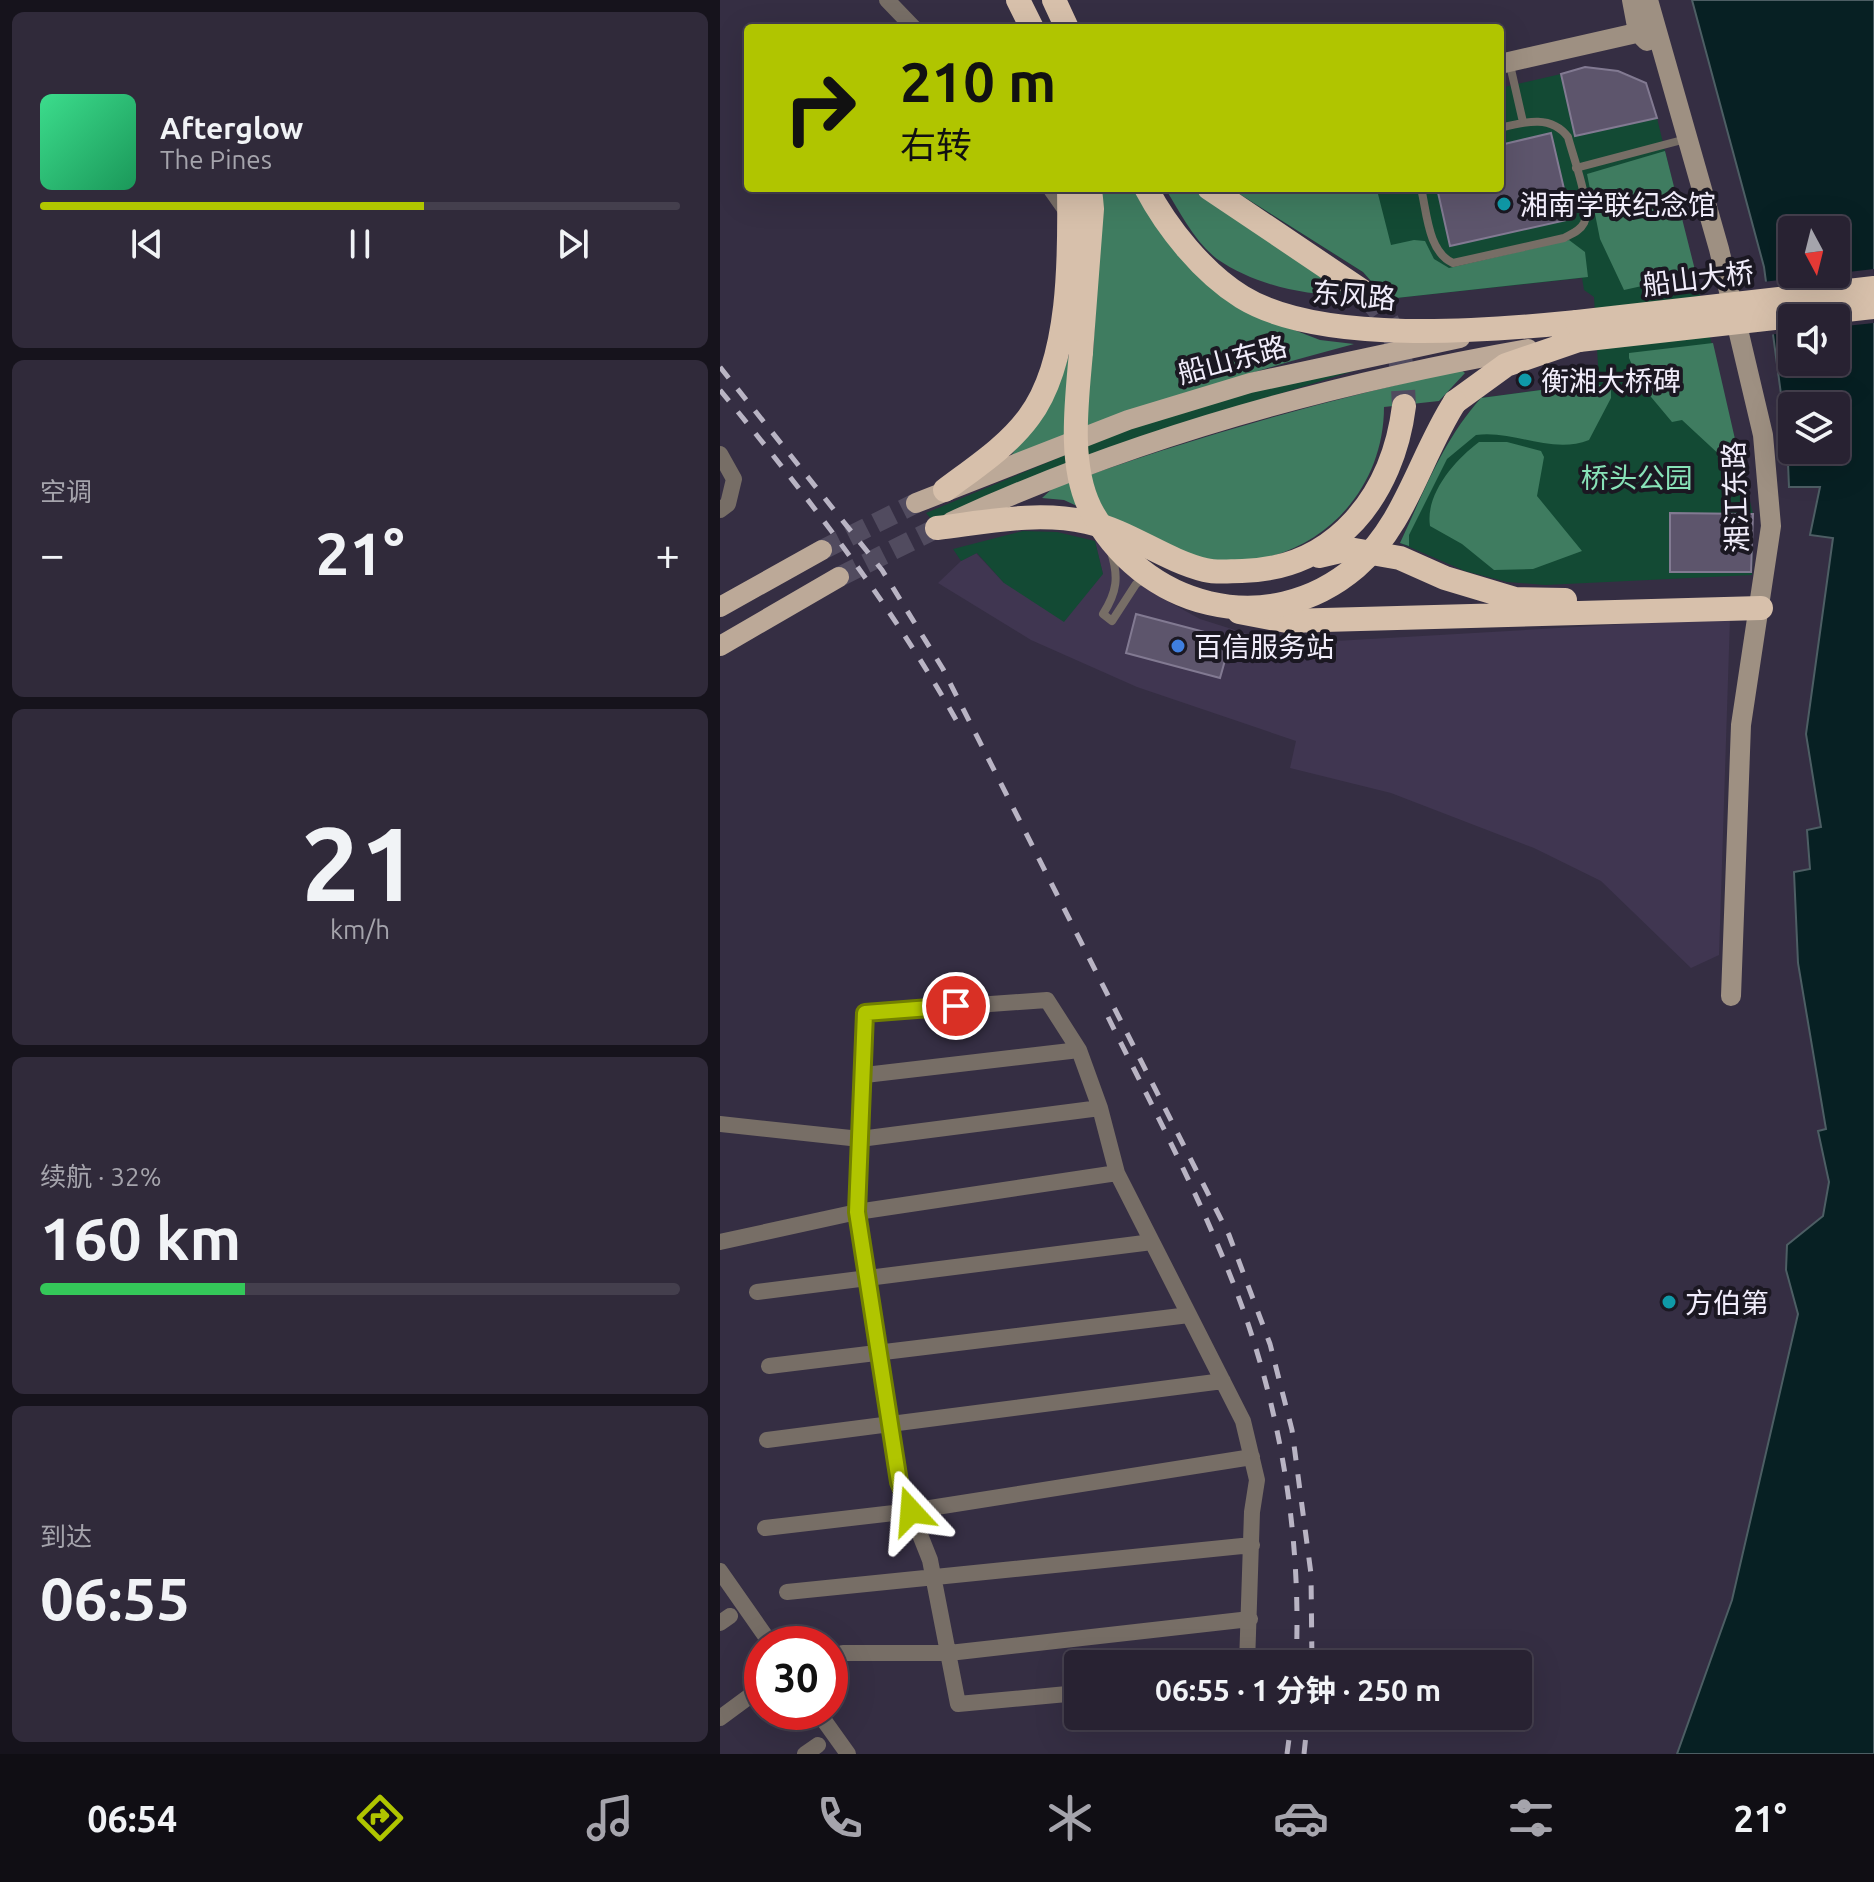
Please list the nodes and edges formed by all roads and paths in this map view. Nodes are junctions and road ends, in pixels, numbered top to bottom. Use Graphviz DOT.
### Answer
graph roads {
  1 [pos="887,0"];
  2 [pos="1018,0"];
  3 [pos="1054,0"];
  4 [pos="1632,0"];
  5 [pos="1648,0"];
  6 [pos="910,24"];
  7 [pos="1030,24"];
  8 [pos="1065,24"];
  9 [pos="1646,30"];
  10 [pos="1505,63"];
  11 [pos="1523,122"];
  12 [pos="1504,127"];
  13 [pos="1686,139"];
  14 [pos="1576,168"];
  15 [pos="1053,192"];
  16 [pos="1069,192"];
  17 [pos="1090,192"];
  18 [pos="1149,192"];
  19 [pos="1215,192"];
  20 [pos="1422,192"];
  21 [pos="1069,215"];
  22 [pos="1874,288"];
  23 [pos="1365,293"];
  24 [pos="1874,307"];
  25 [pos="1571,332"];
  26 [pos="1404,406"];
  27 [pos="720,454"];
  28 [pos="945,490"];
  29 [pos="916,503"];
  30 [pos="720,510"];
  31 [pos="1089,523"];
  32 [pos="937,528"];
  33 [pos="822,550"];
  34 [pos="1297,562"];
  35 [pos="1166,565"];
  36 [pos="839,577"];
  37 [pos="1213,606"];
  38 [pos="720,607"];
  39 [pos="1761,608"];
  40 [pos="1712,609"];
  41 [pos="720,646"];
  42 [pos="1731,996"];
  43 [pos="1079,1050"];
  44 [pos="865,1075"];
  45 [pos="1100,1108"];
  46 [pos="720,1124"];
  47 [pos="861,1138"];
  48 [pos="1117,1173"];
  49 [pos="857,1212"];
  50 [pos="720,1242"];
  51 [pos="1152,1242"];
  52 [pos="868,1278"];
  53 [pos="757,1292"];
  54 [pos="1189,1315"];
  55 [pos="879,1352"];
  56 [pos="769,1366"];
  57 [pos="1223,1381"];
  58 [pos="890,1425"];
  59 [pos="767,1440"];
  60 [pos="1252,1457"];
  61 [pos="911,1511"];
  62 [pos="765,1528"];
  63 [pos="1252,1545"];
  64 [pos="720,1571"];
  65 [pos="934,1577"];
  66 [pos="787,1592"];
  67 [pos="1250,1619"];
  68 [pos="758,1626"];
  69 [pos="1248,1650"];
  70 [pos="848,1653"];
  71 [pos="949,1653"];
  72 [pos="1064,1694"];
  73 [pos="744,1700"];
  74 [pos="720,1718"];
  75 [pos="831,1730"];
  76 [pos="848,1754"];
  1 -- 6 [label="street"];
  2 -- 7 [label="highway"];
  3 -- 8 [label="highway"];
  4 -- 9 [label="street, 湘江东路"];
  5 -- 9 [label="street, 湘江东路"];
  9 -- 10 [label="street"];
  9 -- 13 [label="street, 湘江东路"];
  10 -- 11 [label="lane"];
  11 -- 12 [label="lane"];
  11 -- 14 [label="lane"];
  13 -- 14 [label="lane"];
  13 -- 39 [label="street, 湘江东路"];
  14 -- 20 [label="lane"];
  15 -- 21 [label="street"];
  16 -- 21 [label="highway"];
  17 -- 37 [label="highway, bridge"];
  18 -- 25 [label="highway, 东风路"];
  19 -- 23 [label="highway"];
  21 -- 28 [label="highway"];
  22 -- 25 [label="highway, 船山大桥, bridge"];
  24 -- 25 [label="highway, 船山大桥, bridge"];
  25 -- 28 [label="main road, 船山东路"];
  25 -- 32 [label="main road, 船山东路"];
  25 -- 37 [label="highway, bridge"];
  26 -- 34 [label="highway"];
  27 -- 30 [label="street"];
  28 -- 29 [label="main road, 船山东路"];
  31 -- 32 [label="highway"];
  31 -- 35 [label="highway"];
  31 -- 35 [label="lane"];
  33 -- 38 [label="main road"];
  34 -- 35 [label="highway"];
  34 -- 40 [label="highway"];
  36 -- 41 [label="main road"];
  37 -- 40 [label="highway, bridge"];
  39 -- 40 [label="highway"];
  39 -- 42 [label="street, 湘江东路"];
  43 -- 44 [label="street"];
  43 -- 44 [label="street"];
  43 -- 45 [label="street"];
  44 -- 47 [label="street"];
  45 -- 47 [label="street"];
  45 -- 48 [label="street"];
  46 -- 47 [label="street"];
  47 -- 49 [label="street"];
  48 -- 49 [label="street"];
  48 -- 51 [label="street"];
  49 -- 50 [label="street"];
  49 -- 52 [label="street"];
  51 -- 52 [label="street"];
  51 -- 54 [label="street"];
  52 -- 53 [label="street"];
  52 -- 55 [label="street"];
  54 -- 55 [label="street"];
  54 -- 57 [label="street"];
  55 -- 56 [label="street"];
  55 -- 58 [label="street"];
  57 -- 58 [label="street"];
  57 -- 60 [label="street"];
  58 -- 59 [label="street"];
  58 -- 61 [label="street"];
  60 -- 61 [label="street"];
  60 -- 63 [label="street"];
  61 -- 62 [label="street"];
  61 -- 65 [label="street"];
  63 -- 65 [label="street"];
  63 -- 67 [label="street"];
  64 -- 68 [label="street"];
  65 -- 66 [label="street"];
  65 -- 71 [label="street"];
  67 -- 69 [label="street"];
  67 -- 71 [label="street"];
  70 -- 71 [label="street"];
  71 -- 72 [label="street"];
  73 -- 74 [label="street"];
  75 -- 76 [label="street"];
}
